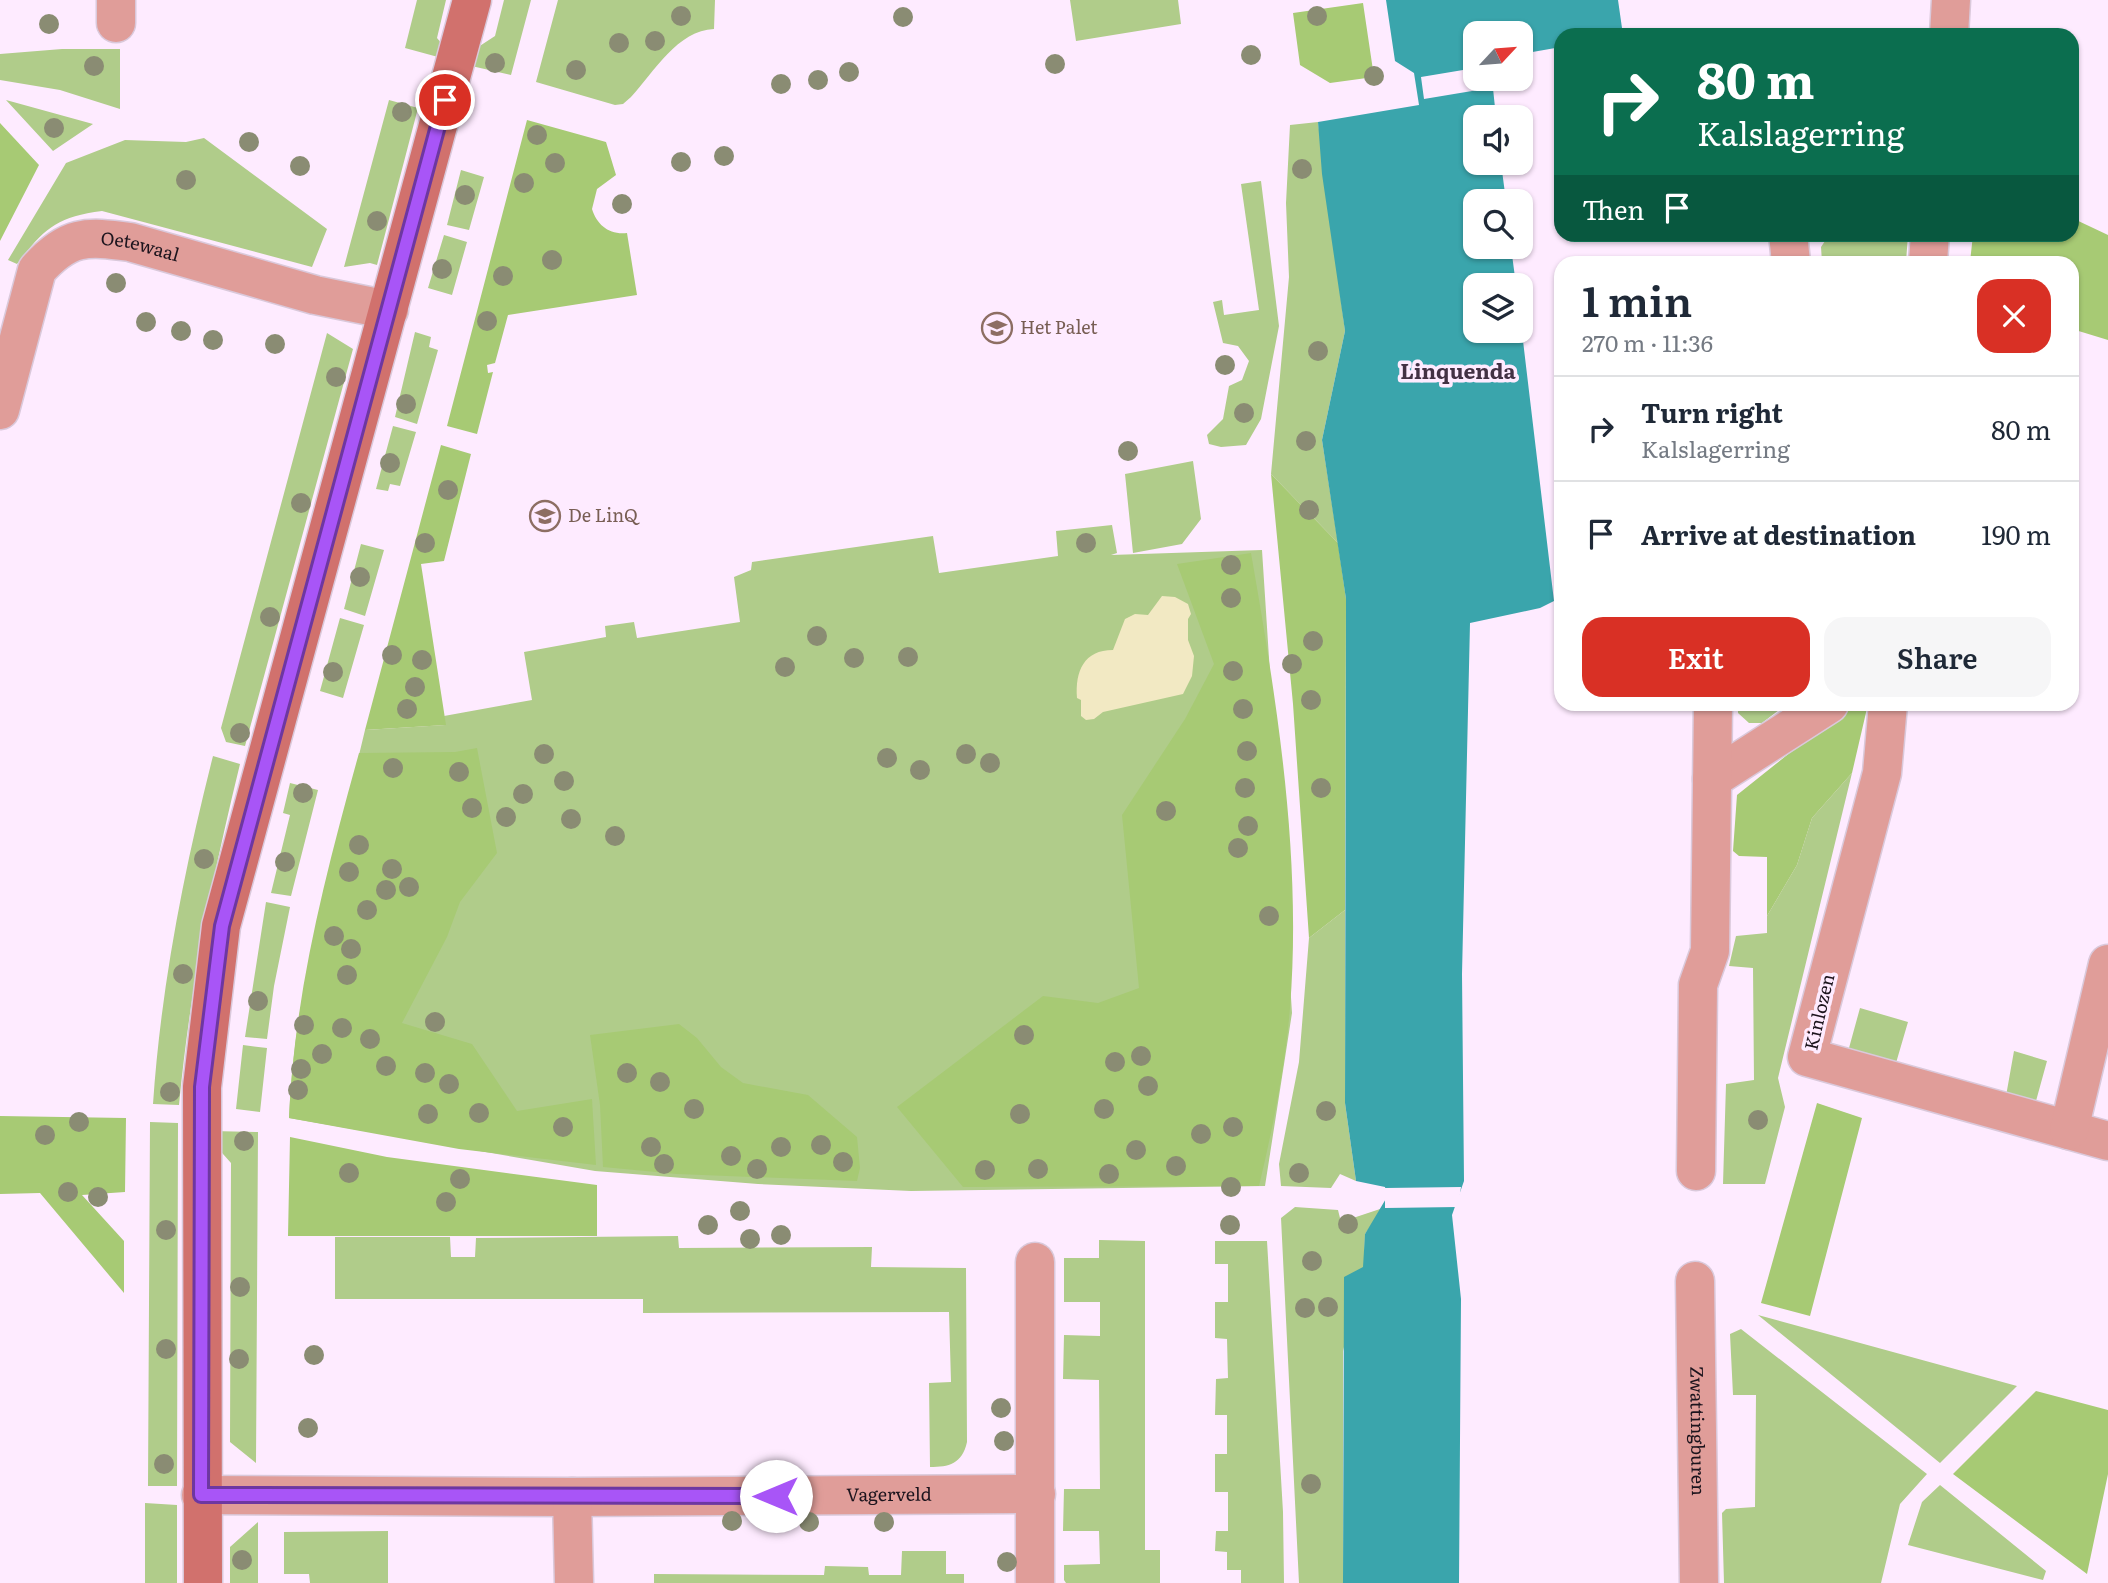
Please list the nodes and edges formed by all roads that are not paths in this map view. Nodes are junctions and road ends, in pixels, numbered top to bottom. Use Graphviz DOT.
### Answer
graph roads {
  1 [pos="472,0"];
  2 [pos="1951,0"];
  3 [pos="1949,28"];
  4 [pos="389,310"];
  5 [pos="0,409"];
  6 [pos="1713,711"];
  7 [pos="1818,711"];
  8 [pos="1887,711"];
  9 [pos="1712,779"];
  10 [pos="2108,964"];
  11 [pos="2069,1130"];
  12 [pos="2108,1141"];
  13 [pos="1696,1171"];
  14 [pos="1035,1262"];
  15 [pos="1695,1281"];
  16 [pos="1036,1494"];
  17 [pos="201,1495"];
  18 [pos="572,1497"];
  19 [pos="202,1583"];
  20 [pos="574,1583"];
  21 [pos="1035,1583"];
  22 [pos="1699,1583"];
  1 -- 4 [label="street"];
  2 -- 3 [label="street"];
  4 -- 5 [label="street, Oetewaal"];
  4 -- 17 [label="street"];
  6 -- 9 [label="street"];
  7 -- 9 [label="street"];
  8 -- 11 [label="street, Kinlozen"];
  9 -- 13 [label="street"];
  10 -- 11 [label="street"];
  11 -- 12 [label="street, Kinlozen"];
  14 -- 16 [label="street"];
  15 -- 22 [label="street, Zwattingburen"];
  16 -- 18 [label="street, Vagerveld"];
  16 -- 21 [label="street"];
  17 -- 18 [label="street, Vagerveld"];
  17 -- 19 [label="street"];
  18 -- 20 [label="street"];
}
